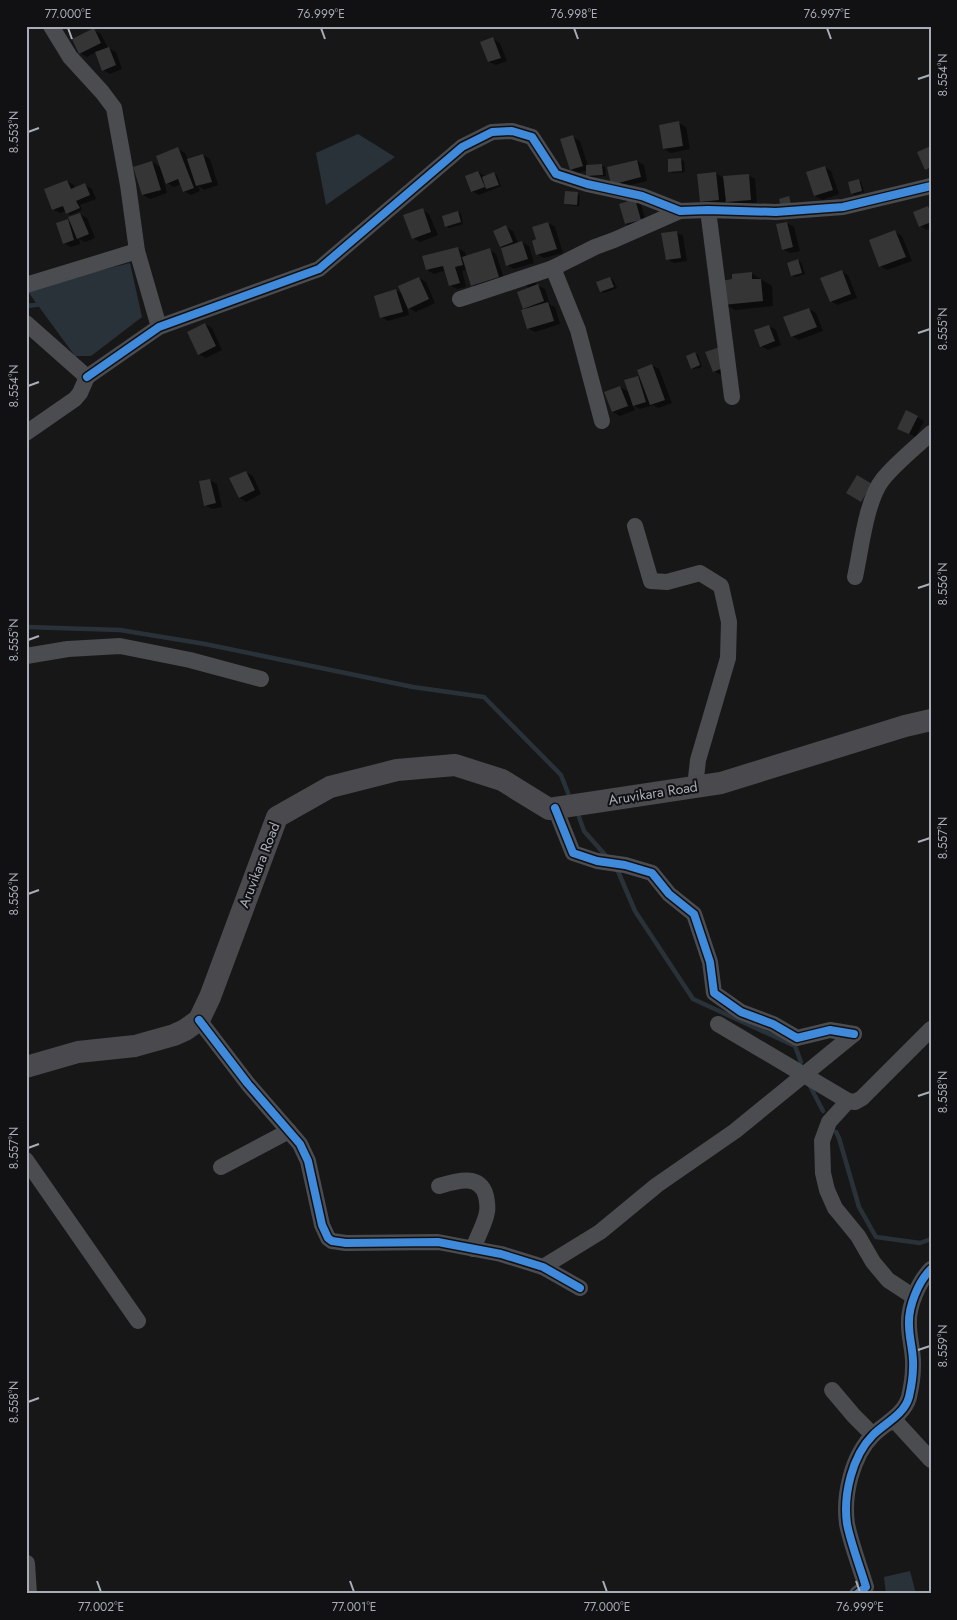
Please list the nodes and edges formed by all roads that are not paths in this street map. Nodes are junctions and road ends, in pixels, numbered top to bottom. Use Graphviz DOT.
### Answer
graph roads {
  1 [pos="50,26"];
  2 [pos="931,186"];
  3 [pos="708,210"];
  4 [pos="680,211"];
  5 [pos="137,251"];
  6 [pos="553,268"];
  7 [pos="26,284"];
  8 [pos="460,299"];
  9 [pos="26,323"];
  10 [pos="159,327"];
  11 [pos="87,377"];
  12 [pos="732,397"];
  13 [pos="602,421"];
  14 [pos="26,433"];
  15 [pos="931,433"];
  16 [pos="635,526"];
  17 [pos="855,577"];
  18 [pos="26,656"];
  19 [pos="261,679"];
  20 [pos="931,720"];
  21 [pos="695,787"];
  22 [pos="555,808"];
  23 [pos="199,1020"];
  24 [pos="718,1024"];
  25 [pos="931,1029"];
  26 [pos="26,1067"];
  27 [pos="804,1074"];
  28 [pos="848,1101"];
  29 [pos="289,1131"];
  30 [pos="26,1160"];
  31 [pos="221,1168"];
  32 [pos="439,1186"];
  33 [pos="473,1249"];
  34 [pos="543,1267"];
  35 [pos="931,1269"];
  36 [pos="580,1288"];
  37 [pos="914,1297"];
  38 [pos="138,1321"];
  39 [pos="832,1390"];
  40 [pos="890,1422"];
  41 [pos="873,1435"];
  42 [pos="931,1460"];
  43 [pos="27,1563"];
  44 [pos="29,1594"];
  45 [pos="857,1594"];
  1 -- 5 [label="street"];
  2 -- 3 [label="street"];
  3 -- 4 [label="street"];
  3 -- 12 [label="street"];
  4 -- 6 [label="street"];
  4 -- 10 [label="street"];
  5 -- 7 [label="street"];
  5 -- 10 [label="street"];
  6 -- 8 [label="street"];
  6 -- 13 [label="street"];
  9 -- 11 [label="street"];
  10 -- 11 [label="street"];
  11 -- 14 [label="street"];
  15 -- 17 [label="street"];
  16 -- 21 [label="street"];
  18 -- 19 [label="street"];
  20 -- 21 [label="main road, Aruvikara Road"];
  21 -- 22 [label="main road, Aruvikara Road"];
  22 -- 23 [label="main road, Aruvikara Road"];
  22 -- 27 [label="street"];
  23 -- 26 [label="main road"];
  23 -- 29 [label="street"];
  24 -- 27 [label="street"];
  25 -- 28 [label="street"];
  27 -- 28 [label="street"];
  27 -- 34 [label="street"];
  28 -- 37 [label="street"];
  29 -- 31 [label="street"];
  29 -- 33 [label="street"];
  30 -- 38 [label="street"];
  32 -- 33 [label="street"];
  33 -- 34 [label="street"];
  34 -- 36 [label="street"];
  35 -- 37 [label="street"];
  37 -- 40 [label="street"];
  39 -- 41 [label="street"];
  40 -- 41 [label="street"];
  40 -- 42 [label="street"];
  41 -- 45 [label="street"];
  43 -- 44 [label="street"];
}
